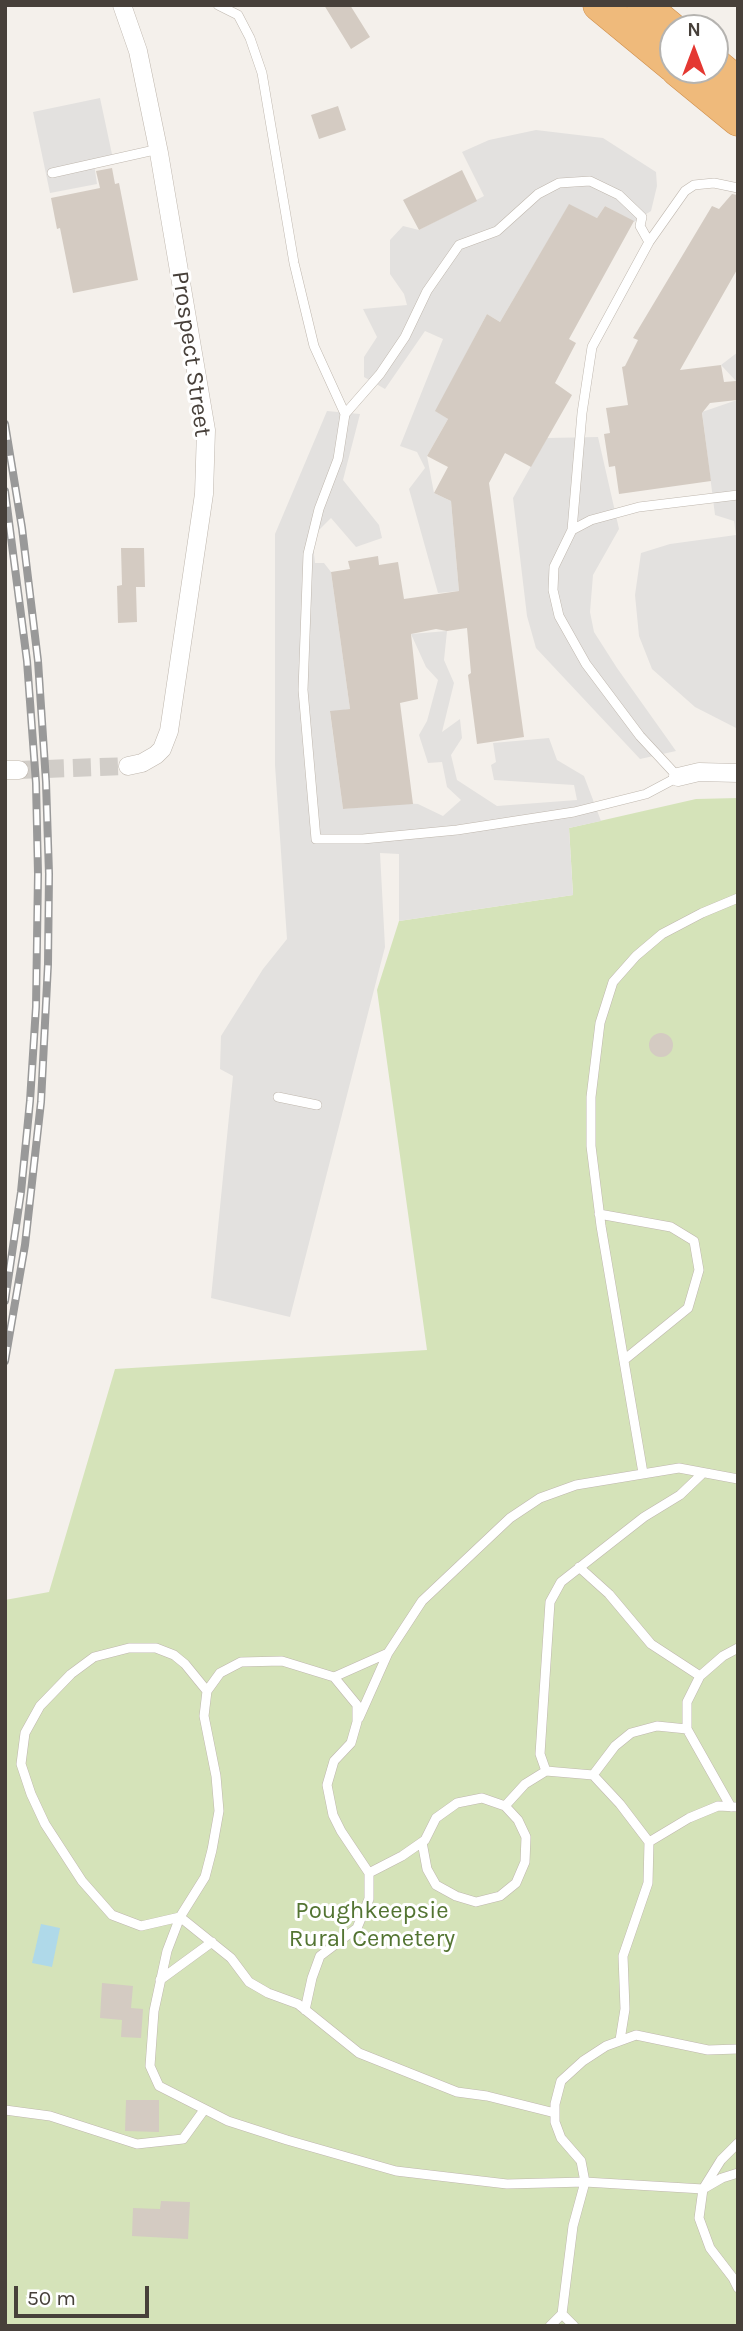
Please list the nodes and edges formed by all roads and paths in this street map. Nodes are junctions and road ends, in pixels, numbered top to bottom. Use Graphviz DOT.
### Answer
graph roads {
  1 [pos="122,5"];
  2 [pos="218,5"];
  3 [pos="599,5"];
  4 [pos="643,5"];
  5 [pos="659,18"];
  6 [pos="659,54"];
  7 [pos="694,84"];
  8 [pos="738,120"];
  9 [pos="159,149"];
  10 [pos="52,173"];
  11 [pos="738,188"];
  12 [pos="649,242"];
  13 [pos="345,414"];
  14 [pos="738,495"];
  15 [pos="572,530"];
  16 [pos="128,766"];
  17 [pos="738,773"];
  18 [pos="678,777"];
  19 [pos="738,898"];
  20 [pos="278,1097"];
  21 [pos="317,1105"];
  22 [pos="600,1214"];
  23 [pos="624,1360"];
  24 [pos="643,1473"];
  25 [pos="702,1473"];
  26 [pos="738,1479"];
  27 [pos="579,1567"];
  28 [pos="738,1648"];
  29 [pos="388,1653"];
  30 [pos="701,1676"];
  31 [pos="334,1677"];
  32 [pos="207,1691"];
  33 [pos="357,1722"];
  34 [pos="687,1729"];
  35 [pos="547,1771"];
  36 [pos="593,1775"];
  37 [pos="505,1806"];
  38 [pos="734,1807"];
  39 [pos="422,1842"];
  40 [pos="649,1842"];
  41 [pos="369,1873"];
  42 [pos="180,1917"];
  43 [pos="212,1942"];
  44 [pos="160,1980"];
  45 [pos="305,2010"];
  46 [pos="620,2040"];
  47 [pos="738,2049"];
  48 [pos="5,2110"];
  49 [pos="204,2110"];
  50 [pos="555,2113"];
  51 [pos="738,2143"];
  52 [pos="738,2173"];
  53 [pos="585,2182"];
  54 [pos="703,2189"];
  55 [pos="738,2288"];
  56 [pos="562,2314"];
  57 [pos="550,2326"];
  58 [pos="574,2326"];
  1 -- 9 [label="street, Prospect Street"];
  2 -- 13 [label="lane"];
  3 -- 6 [label="highway"];
  4 -- 5 [label="highway"];
  7 -- 8 [label="highway"];
  9 -- 10 [label="lane"];
  9 -- 16 [label="street, Prospect Street"];
  11 -- 12 [label="lane"];
  12 -- 13 [label="lane"];
  12 -- 15 [label="lane"];
  13 -- 18 [label="lane"];
  14 -- 15 [label="lane"];
  15 -- 18 [label="lane"];
  17 -- 18 [label="street"];
  19 -- 22 [label="lane"];
  20 -- 21 [label="lane"];
  22 -- 23 [label="lane"];
  22 -- 23 [label="lane"];
  23 -- 24 [label="lane"];
  24 -- 25 [label="lane"];
  24 -- 29 [label="lane"];
  25 -- 26 [label="lane"];
  25 -- 27 [label="lane"];
  27 -- 30 [label="lane"];
  27 -- 35 [label="lane"];
  28 -- 30 [label="lane"];
  29 -- 31 [label="lane"];
  29 -- 33 [label="lane"];
  30 -- 34 [label="lane"];
  31 -- 32 [label="lane"];
  31 -- 33 [label="lane"];
  32 -- 42 [label="lane"];
  32 -- 42 [label="lane"];
  33 -- 41 [label="lane"];
  34 -- 36 [label="lane"];
  34 -- 38 [label="lane"];
  35 -- 36 [label="lane"];
  35 -- 37 [label="lane"];
  36 -- 40 [label="lane"];
  37 -- 39 [label="lane"];
  37 -- 39 [label="lane"];
  38 -- 40 [label="lane"];
  39 -- 41 [label="lane"];
  40 -- 46 [label="lane"];
  41 -- 45 [label="lane"];
  42 -- 43 [label="lane"];
  42 -- 44 [label="lane"];
  43 -- 44 [label="lane"];
  43 -- 45 [label="lane"];
  44 -- 49 [label="lane"];
  45 -- 50 [label="lane"];
  46 -- 47 [label="lane"];
  46 -- 50 [label="lane"];
  48 -- 49 [label="lane"];
  49 -- 53 [label="lane"];
  50 -- 53 [label="lane"];
  51 -- 54 [label="lane"];
  52 -- 54 [label="lane"];
  53 -- 54 [label="lane"];
  53 -- 56 [label="lane"];
  54 -- 55 [label="lane"];
  56 -- 57 [label="lane"];
  56 -- 58 [label="lane"];
}
